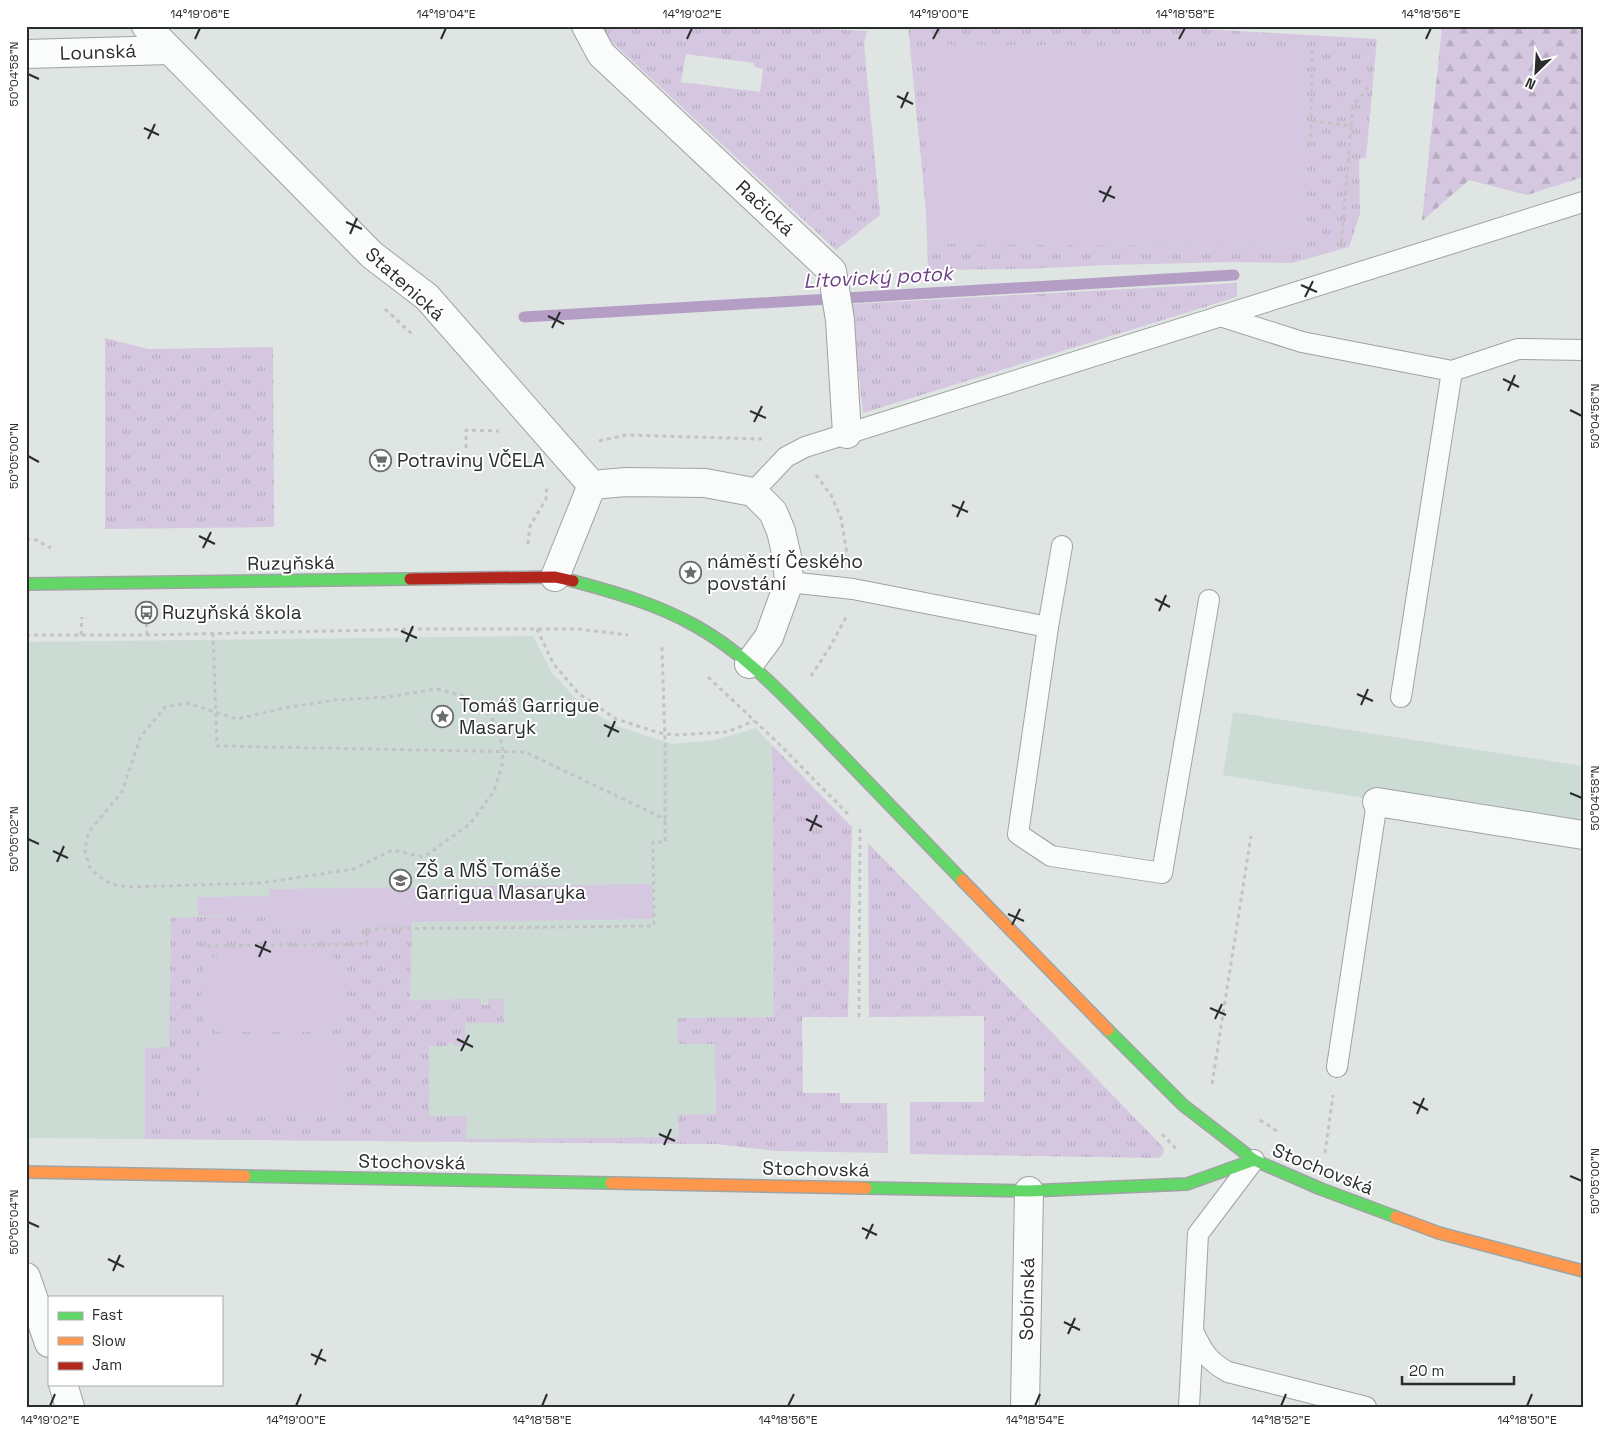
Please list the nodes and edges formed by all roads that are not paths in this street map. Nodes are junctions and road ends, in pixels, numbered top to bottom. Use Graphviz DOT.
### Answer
graph roads {
  1 [pos="146,26"];
  2 [pos="586,26"];
  3 [pos="169,50"];
  4 [pos="26,54"];
  5 [pos="1583,202"];
  6 [pos="1220,316"];
  7 [pos="1583,350"];
  8 [pos="1452,371"];
  9 [pos="846,434"];
  10 [pos="592,485"];
  11 [pos="753,492"];
  12 [pos="1062,546"];
  13 [pos="555,577"];
  14 [pos="789,582"];
  15 [pos="26,584"];
  16 [pos="1209,600"];
  17 [pos="1048,627"];
  18 [pos="748,664"];
  19 [pos="1401,697"];
  20 [pos="1377,802"];
  21 [pos="1583,835"];
  22 [pos="1337,1067"];
  23 [pos="1254,1160"];
  24 [pos="26,1172"];
  25 [pos="1029,1191"];
  26 [pos="1582,1269"];
  27 [pos="26,1277"];
  28 [pos="1192,1330"];
  29 [pos="48,1340"];
  30 [pos="64,1386"];
  31 [pos="70,1407"];
  32 [pos="1025,1407"];
  33 [pos="1189,1407"];
  34 [pos="1366,1407"];
  1 -- 3 [label="street, Statenická"];
  2 -- 9 [label="street, Račická"];
  3 -- 4 [label="street, Lounská"];
  3 -- 10 [label="street, Statenická"];
  5 -- 6 [label="lane"];
  6 -- 8 [label="lane"];
  6 -- 9 [label="lane"];
  7 -- 8 [label="lane"];
  8 -- 19 [label="lane"];
  9 -- 11 [label="lane"];
  10 -- 11 [label="street"];
  10 -- 13 [label="street"];
  11 -- 14 [label="street"];
  12 -- 17 [label="lane"];
  13 -- 15 [label="street, Ruzyňská"];
  13 -- 18 [label="street"];
  14 -- 17 [label="lane"];
  14 -- 18 [label="street"];
  16 -- 17 [label="lane"];
  18 -- 23 [label="street"];
  20 -- 21 [label="street"];
  20 -- 22 [label="lane"];
  23 -- 25 [label="street, Stochovská"];
  23 -- 26 [label="street, Stochovská"];
  23 -- 28 [label="lane"];
  24 -- 25 [label="street, Stochovská"];
  25 -- 32 [label="street, Sobínská"];
  27 -- 29 [label="street"];
  28 -- 33 [label="lane"];
  28 -- 34 [label="lane"];
  30 -- 31 [label="street"];
}
